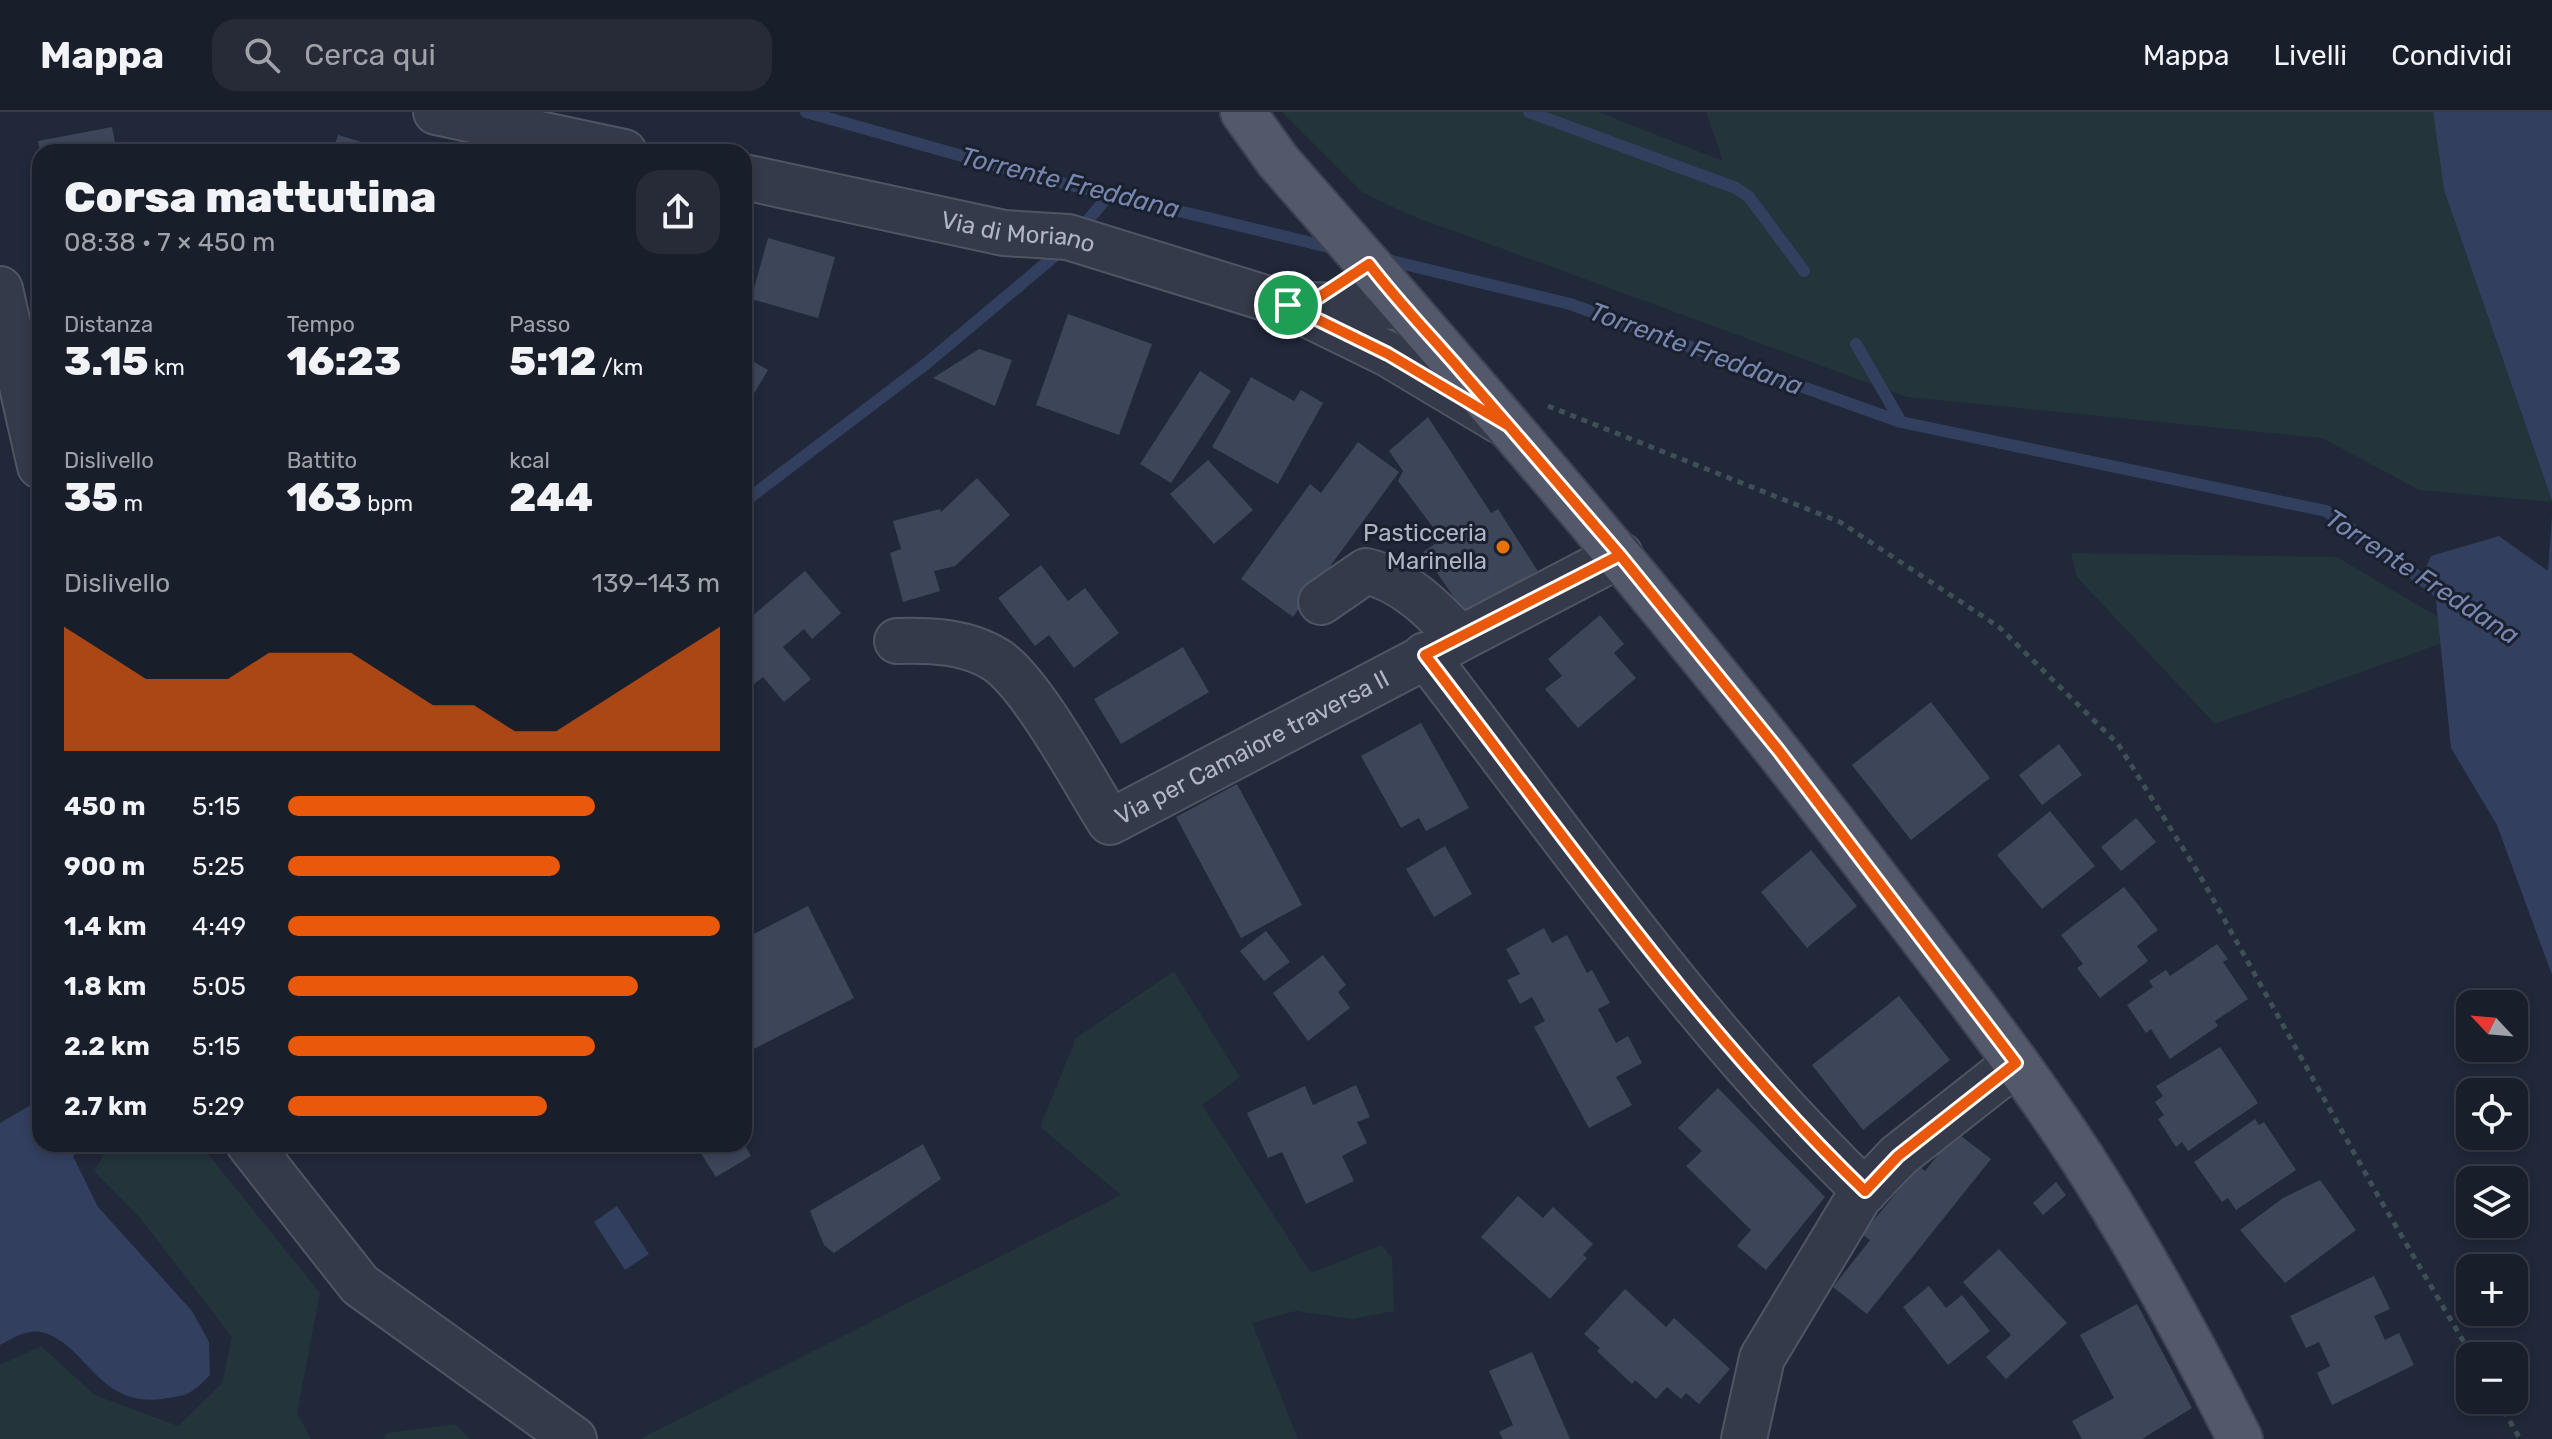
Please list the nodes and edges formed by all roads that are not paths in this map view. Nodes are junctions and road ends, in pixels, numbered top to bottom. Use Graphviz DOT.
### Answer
graph roads {
  1 [pos="436,112"];
  2 [pos="1212,112"];
  3 [pos="1243,112"];
  4 [pos="586,144"];
  5 [pos="1278,161"];
  6 [pos="752,179"];
  7 [pos="0,289"];
  8 [pos="1394,295"];
  9 [pos="1298,305"];
  10 [pos="1363,341"];
  11 [pos="1522,414"];
  12 [pos="32,431"];
  13 [pos="1620,555"];
  14 [pos="1321,602"];
  15 [pos="897,641"];
  16 [pos="1442,646"];
  17 [pos="2016,1063"];
  18 [pos="255,1152"];
  19 [pos="1865,1191"];
  20 [pos="574,1439"];
  21 [pos="1744,1439"];
  22 [pos="2240,1439"];
  1 -- 4 [label="street"];
  2 -- 5 [label="main road"];
  3 -- 5 [label="main road"];
  5 -- 8 [label="main road"];
  6 -- 9 [label="street, Via di Moriano"];
  7 -- 12 [label="street"];
  8 -- 9 [label="street, Via di Moriano"];
  8 -- 10 [label="street"];
  8 -- 11 [label="main road"];
  9 -- 10 [label="street, Via di Moriano"];
  10 -- 11 [label="street, Via di Moriano"];
  11 -- 13 [label="main road"];
  13 -- 16 [label="street, Via per Camaiore traversa II"];
  13 -- 17 [label="main road"];
  14 -- 16 [label="street"];
  15 -- 16 [label="street, Via per Camaiore traversa II"];
  16 -- 19 [label="street"];
  17 -- 19 [label="street"];
  17 -- 22 [label="main road"];
  18 -- 20 [label="street"];
  19 -- 21 [label="street"];
}
